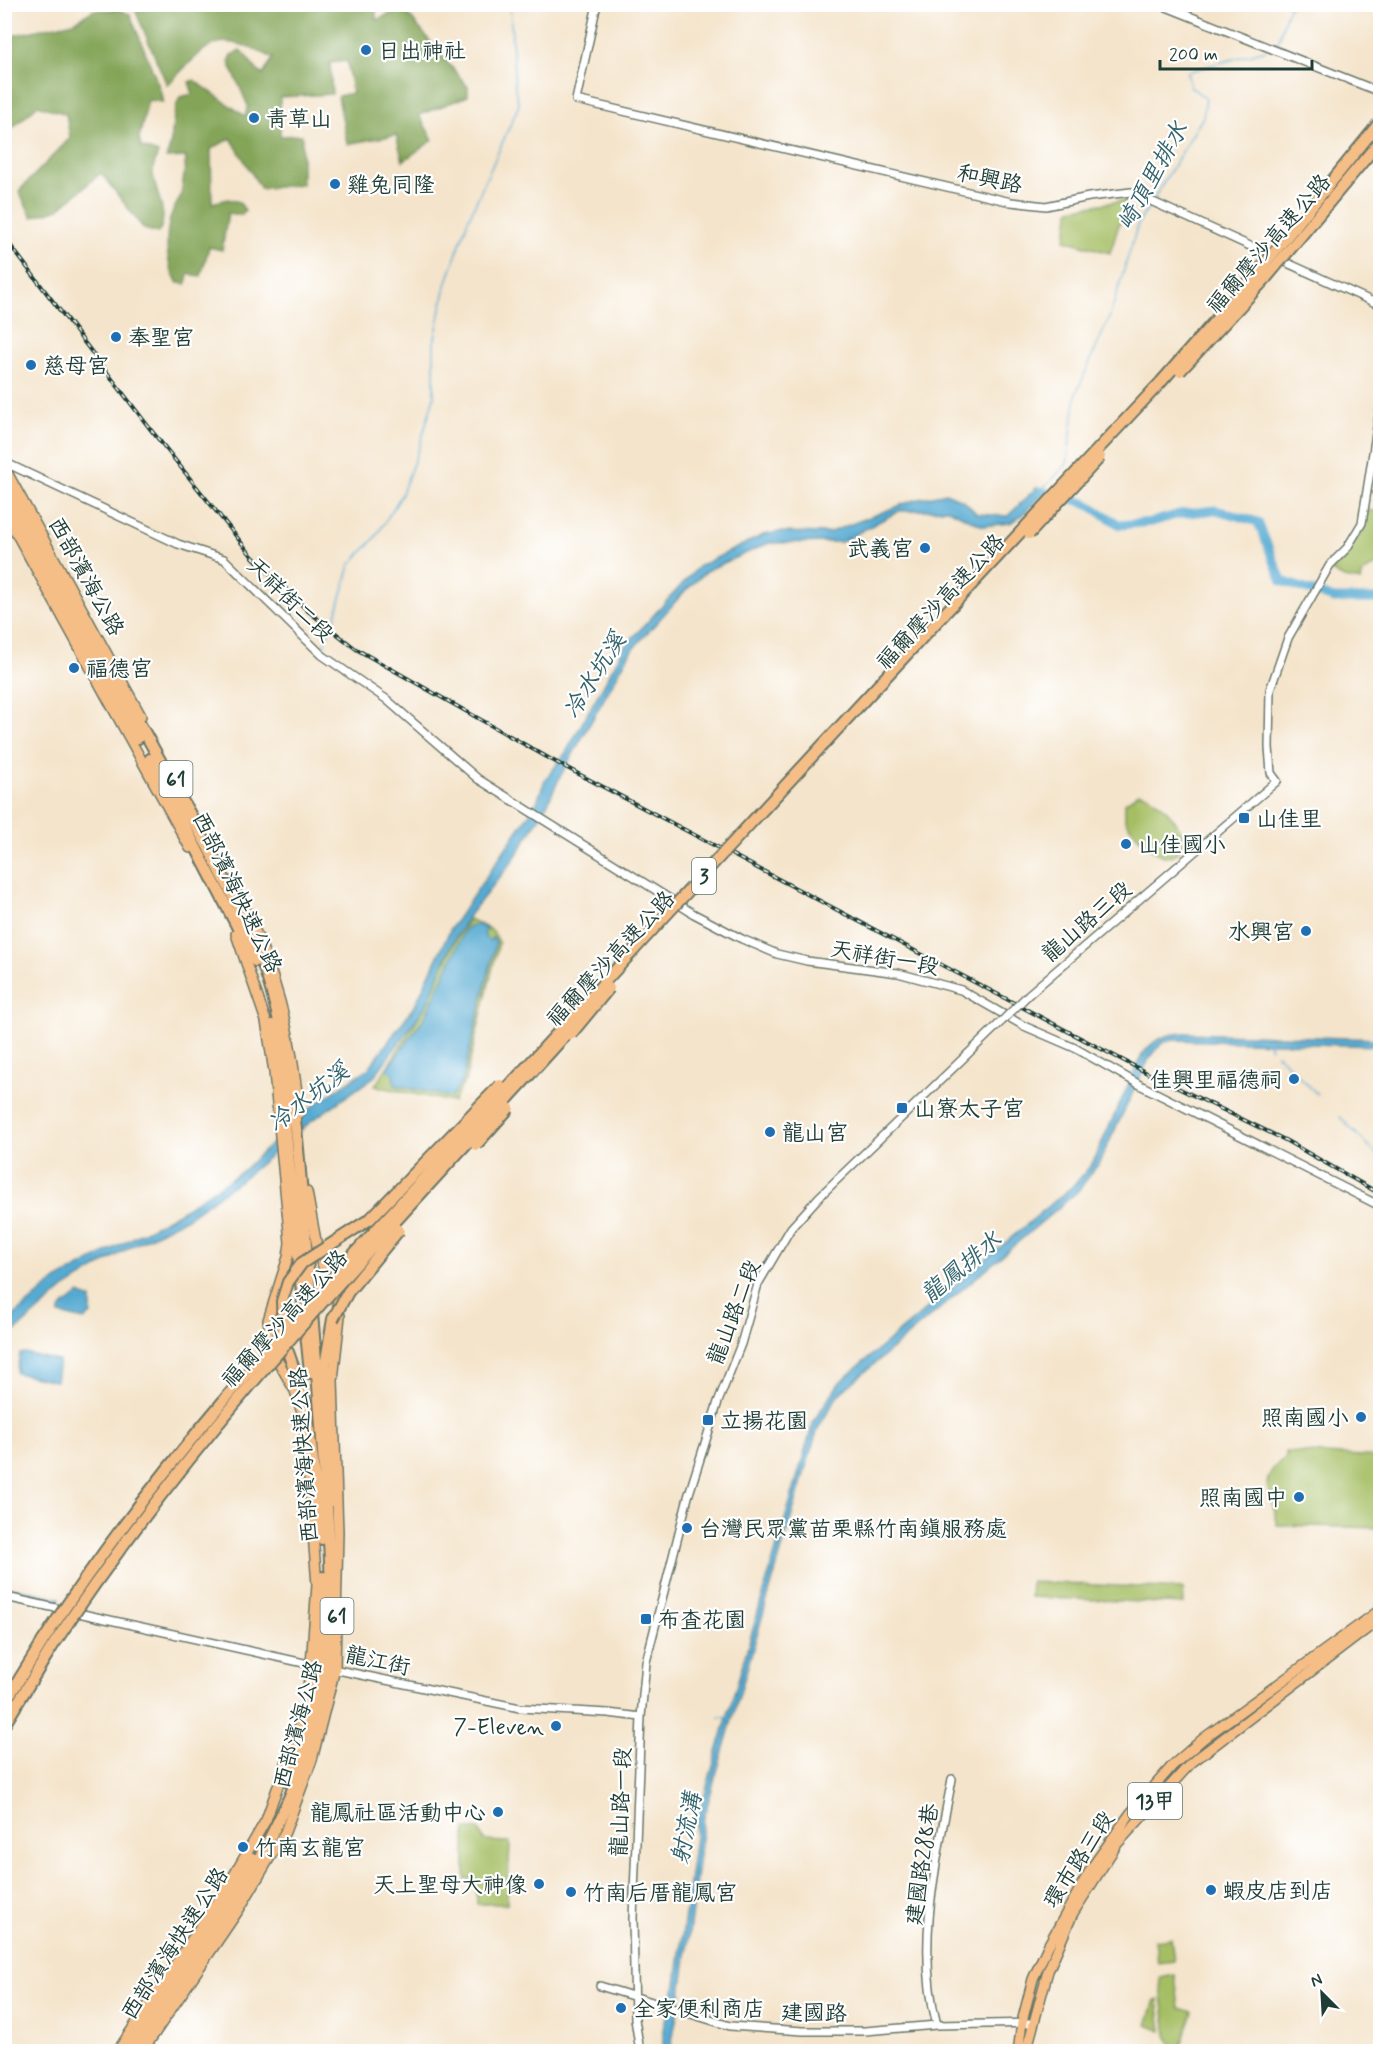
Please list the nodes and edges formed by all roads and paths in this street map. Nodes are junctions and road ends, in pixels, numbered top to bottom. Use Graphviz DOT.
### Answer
graph roads {
  1 [pos="597,4"];
  2 [pos="1159,4"];
  3 [pos="1380,92"];
  4 [pos="1380,122"];
  5 [pos="1380,141"];
  6 [pos="1380,305"];
  7 [pos="1380,408"];
  8 [pos="4,464"];
  9 [pos="4,479"];
  10 [pos="4,495"];
  11 [pos="4,511"];
  12 [pos="83,641"];
  13 [pos="116,669"];
  14 [pos="115,711"];
  15 [pos="153,751"];
  16 [pos="662,894"];
  17 [pos="612,984"];
  18 [pos="1002,1021"];
  19 [pos="525,1068"];
  20 [pos="289,1119"];
  21 [pos="292,1149"];
  22 [pos="1380,1206"];
  23 [pos="322,1540"];
  24 [pos="5,1598"];
  25 [pos="1380,1610"];
  26 [pos="1377,1619"];
  27 [pos="48,1644"];
  28 [pos="646,1662"];
  29 [pos="324,1667"];
  30 [pos="4,1704"];
  31 [pos="641,1717"];
  32 [pos="4,1725"];
  33 [pos="952,1779"];
  34 [pos="274,1834"];
  35 [pos="258,1877"];
  36 [pos="234,1888"];
  37 [pos="187,1947"];
  38 [pos="600,1986"];
  39 [pos="635,1998"];
  40 [pos="1022,2022"];
  41 [pos="1032,2023"];
  42 [pos="937,2025"];
  43 [pos="126,2050"];
  44 [pos="142,2052"];
  45 [pos="640,2052"];
  46 [pos="1018,2052"];
  47 [pos="1026,2052"];
  1 -- 6 [label="street, 和興路"];
  2 -- 3 [label="street"];
  4 -- 19 [label="highway, 福爾摩沙高速公路 / 3, bridge"];
  5 -- 17 [label="highway, 福爾摩沙高速公路 / 3, bridge"];
  7 -- 18 [label="street, 龍山路三段, bridge"];
  8 -- 13 [label="main road, 西部濱海公路 / 61"];
  8 -- 16 [label="street, 天祥街二段"];
  9 -- 15 [label="highway, 西部濱海快速公路 / 61"];
  10 -- 12 [label="highway, 西部濱海快速公路 / 61"];
  11 -- 14 [label="main road, 西部濱海公路 / 61"];
  12 -- 14 [label="highway"];
  12 -- 20 [label="highway, 西部濱海快速公路 / 61"];
  13 -- 15 [label="highway"];
  13 -- 20 [label="main road, 西部濱海公路 / 61"];
  14 -- 20 [label="main road, 西部濱海公路 / 61"];
  15 -- 20 [label="highway, 西部濱海快速公路 / 61"];
  16 -- 22 [label="street, 天祥街一段"];
  17 -- 23 [label="highway, bridge"];
  17 -- 27 [label="highway, 福爾摩沙高速公路 / 3, bridge"];
  18 -- 28 [label="street, 龍山路二段"];
  19 -- 23 [label="highway, bridge"];
  19 -- 27 [label="highway, 福爾摩沙高速公路 / 3, bridge"];
  20 -- 21 [label="highway, 西部濱海快速公路 / 61"];
  20 -- 21 [label="main road, 西部濱海公路 / 61"];
  21 -- 23 [label="highway, 西部濱海快速公路 / 61"];
  21 -- 23 [label="main road, 西部濱海公路 / 61"];
  21 -- 29 [label="main road, 西部濱海公路 / 61"];
  23 -- 29 [label="highway, 西部濱海快速公路 / 61"];
  23 -- 29 [label="main road, 西部濱海公路 / 61"];
  24 -- 29 [label="street, 龍江街"];
  25 -- 26 [label="main road, 13甲"];
  26 -- 40 [label="main road, 環市路三段 / 13甲"];
  26 -- 41 [label="main road, 環市路三段 / 13甲"];
  27 -- 30 [label="highway, 福爾摩沙高速公路 / 3"];
  27 -- 32 [label="highway, 福爾摩沙高速公路 / 3"];
  28 -- 31 [label="street, 龍山路一段"];
  29 -- 31 [label="street, 龍江街"];
  29 -- 34 [label="highway, 西部濱海快速公路 / 61"];
  29 -- 35 [label="main road, 西部濱海公路 / 61"];
  29 -- 36 [label="highway, 西部濱海快速公路 / 61"];
  29 -- 37 [label="main road, 西部濱海公路 / 61"];
  31 -- 39 [label="street, 龍山路一段"];
  33 -- 42 [label="street, 建國路288巷"];
  34 -- 35 [label="highway"];
  34 -- 43 [label="highway, 西部濱海快速公路 / 61"];
  35 -- 44 [label="main road, 西部濱海公路 / 61"];
  36 -- 37 [label="highway"];
  36 -- 43 [label="highway, 西部濱海快速公路 / 61"];
  37 -- 43 [label="main road, 西部濱海公路 / 61"];
  38 -- 39 [label="street, 建國路"];
  39 -- 42 [label="street, 建國路"];
  39 -- 45 [label="street, 龍山路一段"];
  40 -- 41 [label="street, 建國路"];
  40 -- 42 [label="street, 建國路"];
  40 -- 46 [label="main road, 環市路三段 / 13甲"];
  41 -- 47 [label="main road, 環市路三段 / 13甲"];
}
